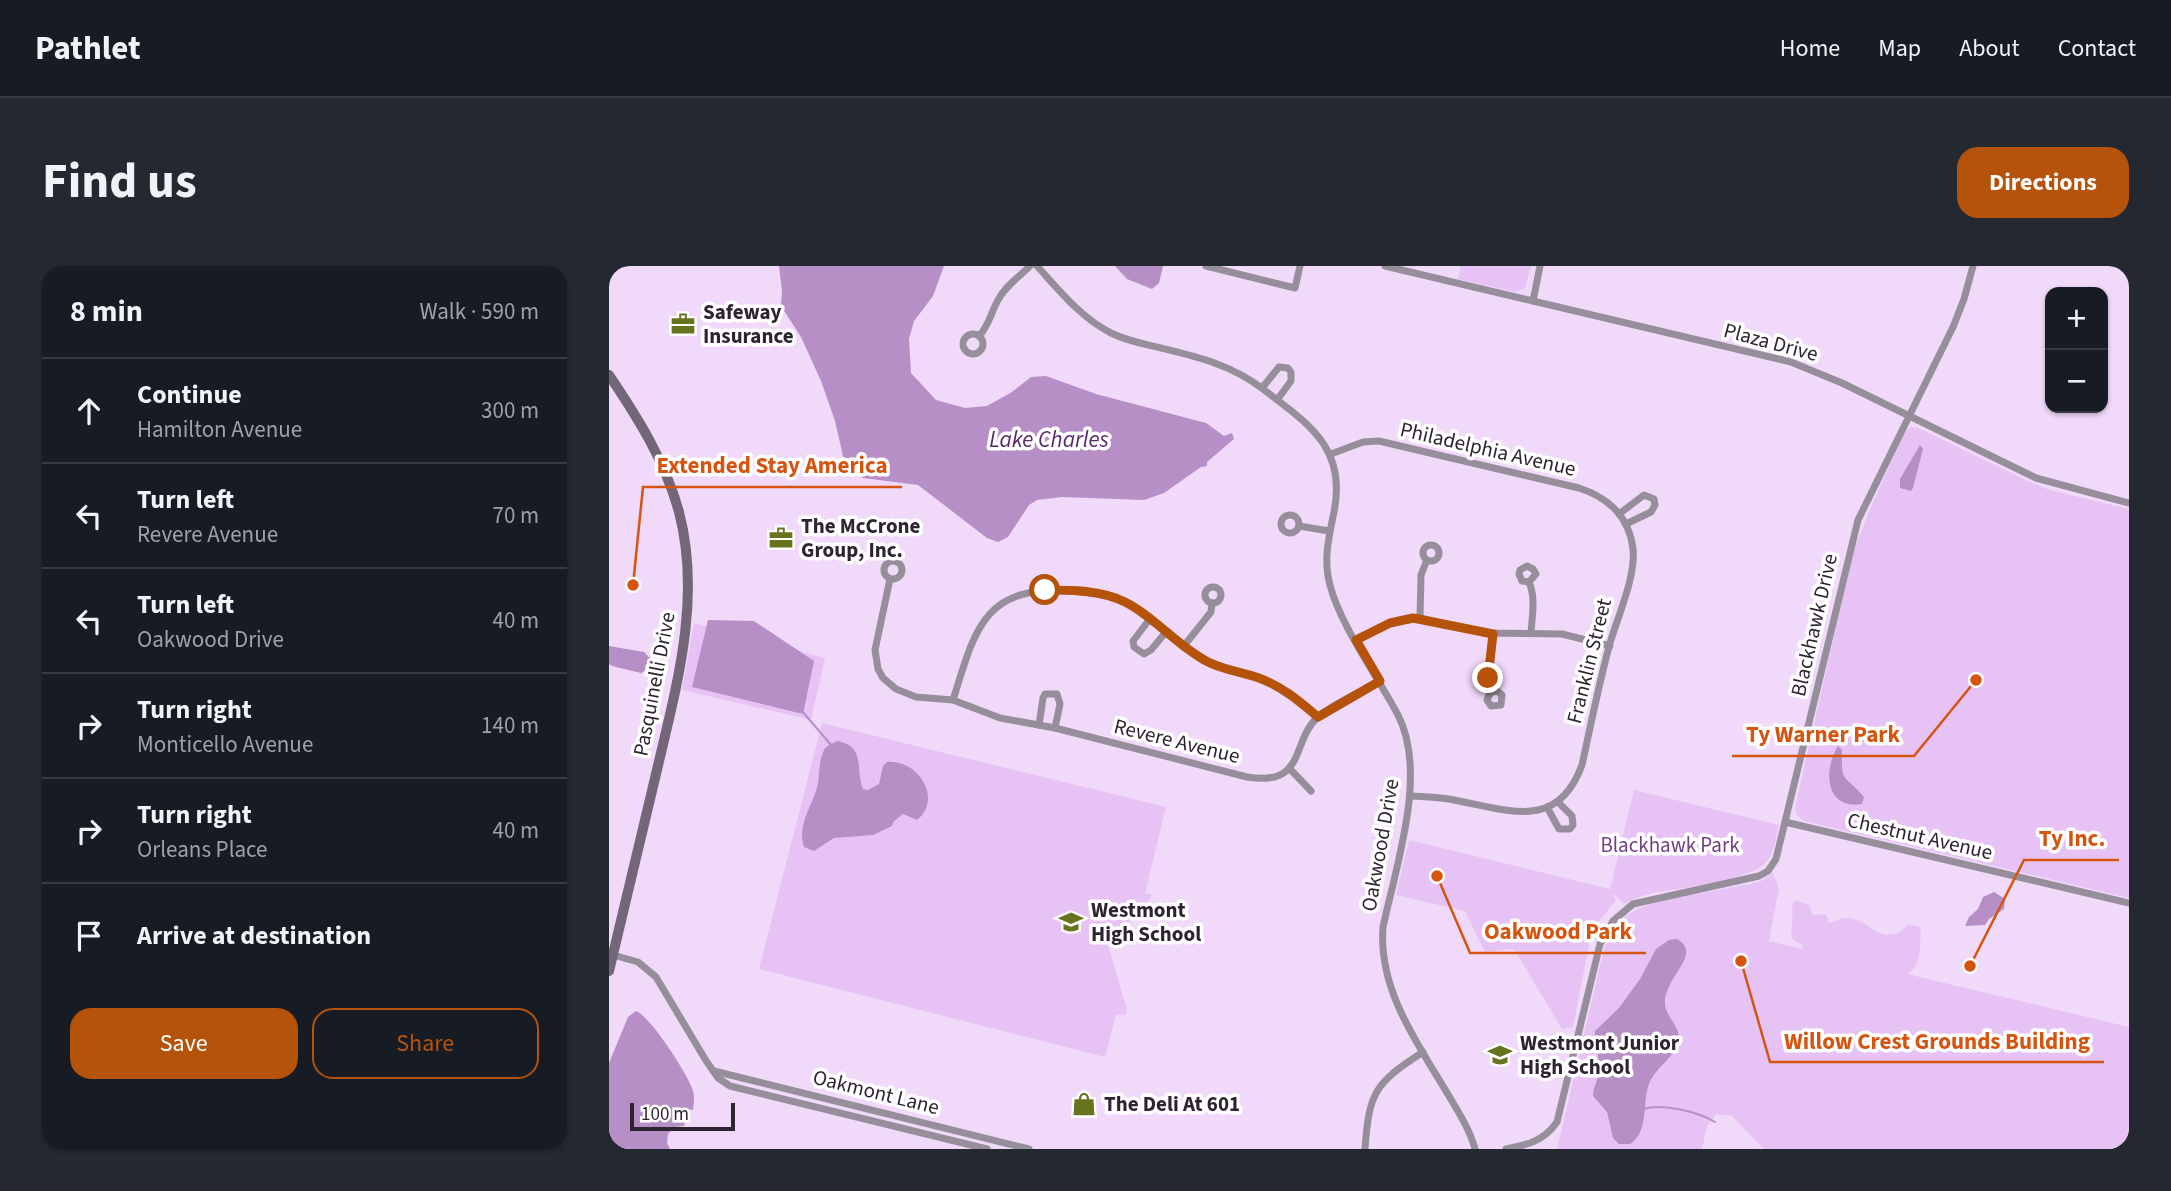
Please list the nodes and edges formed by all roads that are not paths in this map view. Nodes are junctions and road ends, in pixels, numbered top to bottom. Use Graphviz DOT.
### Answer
graph roads {
  1 [pos="1030,266"];
  2 [pos="1037,266"];
  3 [pos="1206,266"];
  4 [pos="1300,266"];
  5 [pos="1385,266"];
  6 [pos="1540,266"];
  7 [pos="1973,266"];
  8 [pos="1533,301"];
  9 [pos="979,336"];
  10 [pos="609,375"];
  11 [pos="1262,388"];
  12 [pos="1277,400"];
  13 [pos="1909,416"];
  14 [pos="1331,454"];
  15 [pos="2129,503"];
  16 [pos="1619,514"];
  17 [pos="1626,524"];
  18 [pos="1299,526"];
  19 [pos="1329,531"];
  20 [pos="1427,560"];
  21 [pos="890,579"];
  22 [pos="1529,582"];
  23 [pos="1212,603"];
  24 [pos="1420,618"];
  25 [pos="1149,620"];
  26 [pos="1165,633"];
  27 [pos="1531,633"];
  28 [pos="1493,634"];
  29 [pos="1356,640"];
  30 [pos="1610,646"];
  31 [pos="1183,647"];
  32 [pos="1380,681"];
  33 [pos="1490,693"];
  34 [pos="953,700"];
  35 [pos="1318,717"];
  36 [pos="1039,725"];
  37 [pos="1055,728"];
  38 [pos="1289,768"];
  39 [pos="1311,791"];
  40 [pos="1411,796"];
  41 [pos="1558,802"];
  42 [pos="1548,807"];
  43 [pos="1785,822"];
  44 [pos="2129,903"];
  45 [pos="611,955"];
  46 [pos="609,971"];
  47 [pos="1423,1052"];
  48 [pos="713,1071"];
  49 [pos="987,1149"];
  50 [pos="1029,1149"];
  51 [pos="1365,1149"];
  52 [pos="1475,1149"];
  53 [pos="1506,1149"];
  1 -- 9 [label="street"];
  2 -- 11 [label="street, Oakwood Drive"];
  3 -- 4 [label="street"];
  5 -- 8 [label="street, Plaza Drive"];
  6 -- 8 [label="street"];
  7 -- 13 [label="street, Blackhawk Drive"];
  8 -- 13 [label="street, Plaza Drive"];
  10 -- 45 [label="street, Pasquinelli Drive"];
  11 -- 12 [label="street, Oakwood Drive"];
  11 -- 12 [label="street"];
  12 -- 14 [label="street, Oakwood Drive"];
  13 -- 15 [label="street, Plaza Drive"];
  13 -- 43 [label="street, Blackhawk Drive"];
  14 -- 16 [label="street, Philadelphia Avenue"];
  14 -- 19 [label="street, Oakwood Drive"];
  16 -- 17 [label="street, Philadelphia Avenue"];
  16 -- 17 [label="street"];
  17 -- 30 [label="street, Franklin Street"];
  18 -- 19 [label="street"];
  19 -- 29 [label="street, Oakwood Drive"];
  20 -- 24 [label="street"];
  21 -- 34 [label="street, Revere Avenue"];
  22 -- 27 [label="street"];
  23 -- 31 [label="street"];
  24 -- 28 [label="street"];
  24 -- 29 [label="street"];
  25 -- 26 [label="street"];
  25 -- 26 [label="street"];
  25 -- 34 [label="street"];
  26 -- 31 [label="street"];
  27 -- 28 [label="street"];
  27 -- 30 [label="street"];
  28 -- 33 [label="street"];
  29 -- 32 [label="street, Oakwood Drive"];
  30 -- 41 [label="street, Franklin Street"];
  31 -- 35 [label="street"];
  32 -- 35 [label="street"];
  32 -- 40 [label="street, Oakwood Drive"];
  34 -- 36 [label="street, Revere Avenue"];
  35 -- 38 [label="street"];
  36 -- 37 [label="street, Revere Avenue"];
  36 -- 37 [label="street"];
  37 -- 38 [label="street, Revere Avenue"];
  38 -- 39 [label="street"];
  40 -- 42 [label="street"];
  40 -- 47 [label="street, Oakwood Drive"];
  41 -- 42 [label="street"];
  41 -- 42 [label="street"];
  43 -- 44 [label="street, Chestnut Avenue"];
  43 -- 53 [label="street, Blackhawk Drive"];
  45 -- 46 [label="street, Pasquinelli Drive"];
  45 -- 48 [label="street, Oakmont Lane"];
  47 -- 51 [label="street"];
  47 -- 52 [label="street, Oakwood Drive"];
  48 -- 49 [label="street, Oakmont Lane"];
  48 -- 50 [label="street, Oakmont Lane"];
}
